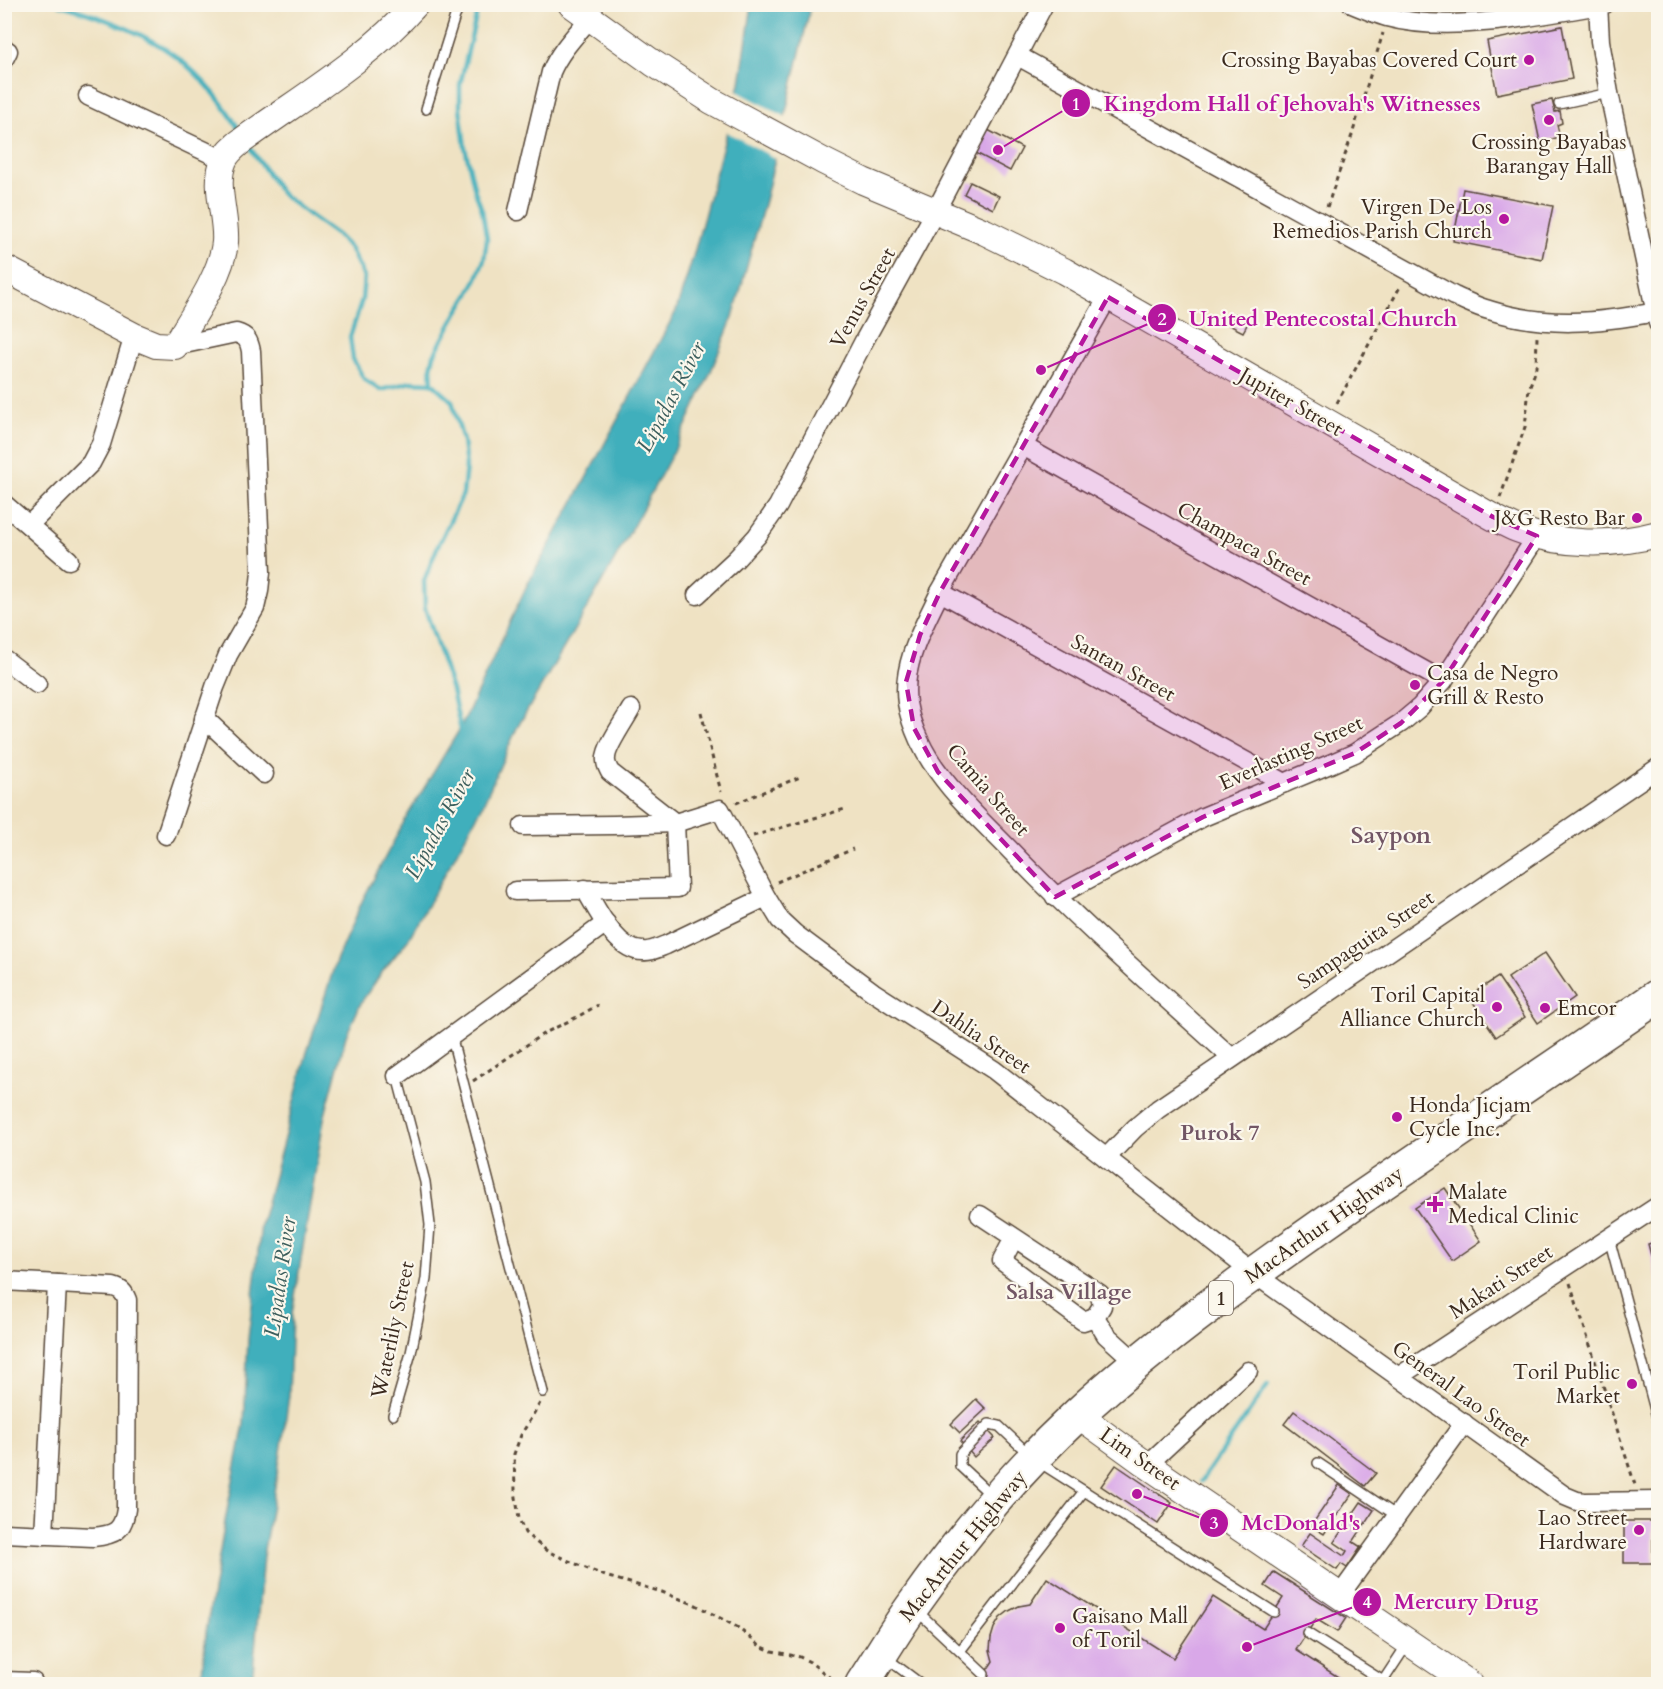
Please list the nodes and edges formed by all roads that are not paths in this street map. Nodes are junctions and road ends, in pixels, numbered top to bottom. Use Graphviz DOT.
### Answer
graph roads {
  1 [pos="416,4"];
  2 [pos="461,4"];
  3 [pos="1044,4"];
  4 [pos="1352,4"];
  5 [pos="1600,5"];
  6 [pos="578,9"];
  7 [pos="1546,9"];
  8 [pos="1018,56"];
  9 [pos="1609,93"];
  10 [pos="88,96"];
  11 [pos="1559,104"];
  12 [pos="426,109"];
  13 [pos="238,146"];
  14 [pos="518,212"];
  15 [pos="936,212"];
  16 [pos="4,268"];
  17 [pos="1108,297"];
  18 [pos="1657,318"];
  19 [pos="134,336"];
  20 [pos="175,346"];
  21 [pos="1023,446"];
  22 [pos="4,504"];
  23 [pos="29,525"];
  24 [pos="1659,534"];
  25 [pos="1537,536"];
  26 [pos="69,560"];
  27 [pos="940,592"];
  28 [pos="697,595"];
  29 [pos="4,659"];
  30 [pos="1443,681"];
  31 [pos="37,684"];
  32 [pos="631,709"];
  33 [pos="204,718"];
  34 [pos="1659,768"];
  35 [pos="264,774"];
  36 [pos="1285,783"];
  37 [pos="675,823"];
  38 [pos="523,826"];
  39 [pos="166,835"];
  40 [pos="585,890"];
  41 [pos="515,891"];
  42 [pos="764,893"];
  43 [pos="1055,897"];
  44 [pos="606,923"];
  45 [pos="1659,996"];
  46 [pos="451,1035"];
  47 [pos="1232,1058"];
  48 [pos="397,1076"];
  49 [pos="1106,1158"];
  50 [pos="1659,1206"];
  51 [pos="980,1215"];
  52 [pos="1014,1238"];
  53 [pos="1609,1238"];
  54 [pos="1253,1273"];
  55 [pos="4,1281"];
  56 [pos="57,1284"];
  57 [pos="1095,1317"];
  58 [pos="1138,1364"];
  59 [pos="1248,1371"];
  60 [pos="1398,1377"];
  61 [pos="543,1392"];
  62 [pos="393,1415"];
  63 [pos="1078,1415"];
  64 [pos="1659,1421"];
  65 [pos="1464,1423"];
  66 [pos="1034,1459"];
  67 [pos="1318,1463"];
  68 [pos="1147,1465"];
  69 [pos="1084,1491"];
  70 [pos="996,1500"];
  71 [pos="1650,1501"];
  72 [pos="1397,1516"];
  73 [pos="4,1533"];
  74 [pos="44,1535"];
  75 [pos="1340,1595"];
  76 [pos="912,1606"];
  77 [pos="1274,1612"];
  78 [pos="1307,1633"];
  79 [pos="1408,1642"];
  80 [pos="960,1651"];
  81 [pos="882,1654"];
  82 [pos="984,1674"];
  83 [pos="4,1681"];
  84 [pos="33,1682"];
  85 [pos="1385,1683"];
  86 [pos="862,1684"];
  87 [pos="921,1684"];
  88 [pos="1470,1684"];
  1 -- 13 [label="main road"];
  2 -- 12 [label="lane"];
  3 -- 8 [label="street, Venus Street"];
  4 -- 7 [label="street"];
  5 -- 7 [label="street"];
  5 -- 9 [label="street"];
  6 -- 14 [label="street"];
  6 -- 15 [label="main road, Jupiter Street"];
  8 -- 15 [label="street, Venus Street"];
  8 -- 18 [label="street"];
  9 -- 11 [label="lane"];
  9 -- 18 [label="street"];
  10 -- 13 [label="street"];
  13 -- 20 [label="main road"];
  15 -- 17 [label="main road, Jupiter Street"];
  15 -- 28 [label="street, Venus Street"];
  16 -- 19 [label="main road"];
  17 -- 21 [label="street, Camia Street"];
  17 -- 25 [label="main road, Jupiter Street"];
  19 -- 20 [label="main road"];
  19 -- 23 [label="street"];
  20 -- 33 [label="street"];
  21 -- 27 [label="street, Camia Street"];
  21 -- 30 [label="street, Champaca Street"];
  22 -- 23 [label="street"];
  23 -- 26 [label="street"];
  24 -- 25 [label="main road, Jupiter Street"];
  25 -- 30 [label="street, Everlasting Street"];
  27 -- 36 [label="street, Santan Street"];
  27 -- 43 [label="street, Camia Street"];
  29 -- 31 [label="street"];
  30 -- 36 [label="street, Everlasting Street"];
  32 -- 37 [label="street"];
  33 -- 35 [label="street"];
  33 -- 39 [label="street"];
  34 -- 47 [label="street, Sampaguita Street"];
  36 -- 43 [label="street, Everlasting Street"];
  37 -- 38 [label="street"];
  37 -- 40 [label="street"];
  37 -- 42 [label="street, Dahlia Street"];
  40 -- 41 [label="street"];
  40 -- 44 [label="street"];
  42 -- 44 [label="street"];
  42 -- 49 [label="street, Dahlia Street"];
  43 -- 47 [label="street, Camia Street"];
  44 -- 46 [label="street"];
  45 -- 54 [label="highway, MacArthur Highway / 1"];
  46 -- 48 [label="street"];
  46 -- 61 [label="lane"];
  47 -- 49 [label="street, Sampaguita Street"];
  48 -- 62 [label="lane, Waterlily Street"];
  49 -- 54 [label="street, Dahlia Street"];
  50 -- 53 [label="street, Makati Street"];
  51 -- 52 [label="street"];
  52 -- 57 [label="street"];
  52 -- 57 [label="street"];
  53 -- 60 [label="street, Makati Street"];
  53 -- 64 [label="lane"];
  54 -- 58 [label="highway, MacArthur Highway / 1"];
  54 -- 60 [label="street, General Lao Street"];
  55 -- 56 [label="street"];
  56 -- 74 [label="street"];
  56 -- 74 [label="street"];
  57 -- 58 [label="street"];
  58 -- 63 [label="highway, MacArthur Highway / 1"];
  59 -- 68 [label="street"];
  60 -- 65 [label="street, General Lao Street"];
  63 -- 66 [label="highway, MacArthur Highway / 1"];
  63 -- 68 [label="main road, Lim Street"];
  65 -- 71 [label="street, General Lao Street"];
  65 -- 72 [label="street"];
  66 -- 69 [label="lane"];
  66 -- 70 [label="highway, MacArthur Highway / 1"];
  66 -- 70 [label="lane"];
  67 -- 72 [label="lane"];
  68 -- 75 [label="main road, Lim Street"];
  69 -- 77 [label="lane"];
  69 -- 80 [label="lane"];
  70 -- 76 [label="highway, MacArthur Highway / 1"];
  72 -- 75 [label="street"];
  73 -- 74 [label="street"];
  75 -- 79 [label="main road, Lim Street"];
  76 -- 80 [label="lane"];
  76 -- 81 [label="highway, MacArthur Highway / 1"];
  78 -- 85 [label="lane"];
  79 -- 85 [label="lane"];
  79 -- 88 [label="main road, Lim Street"];
  80 -- 82 [label="lane"];
  81 -- 86 [label="highway, MacArthur Highway / 1"];
  81 -- 87 [label="lane"];
  83 -- 84 [label="street"];
}
